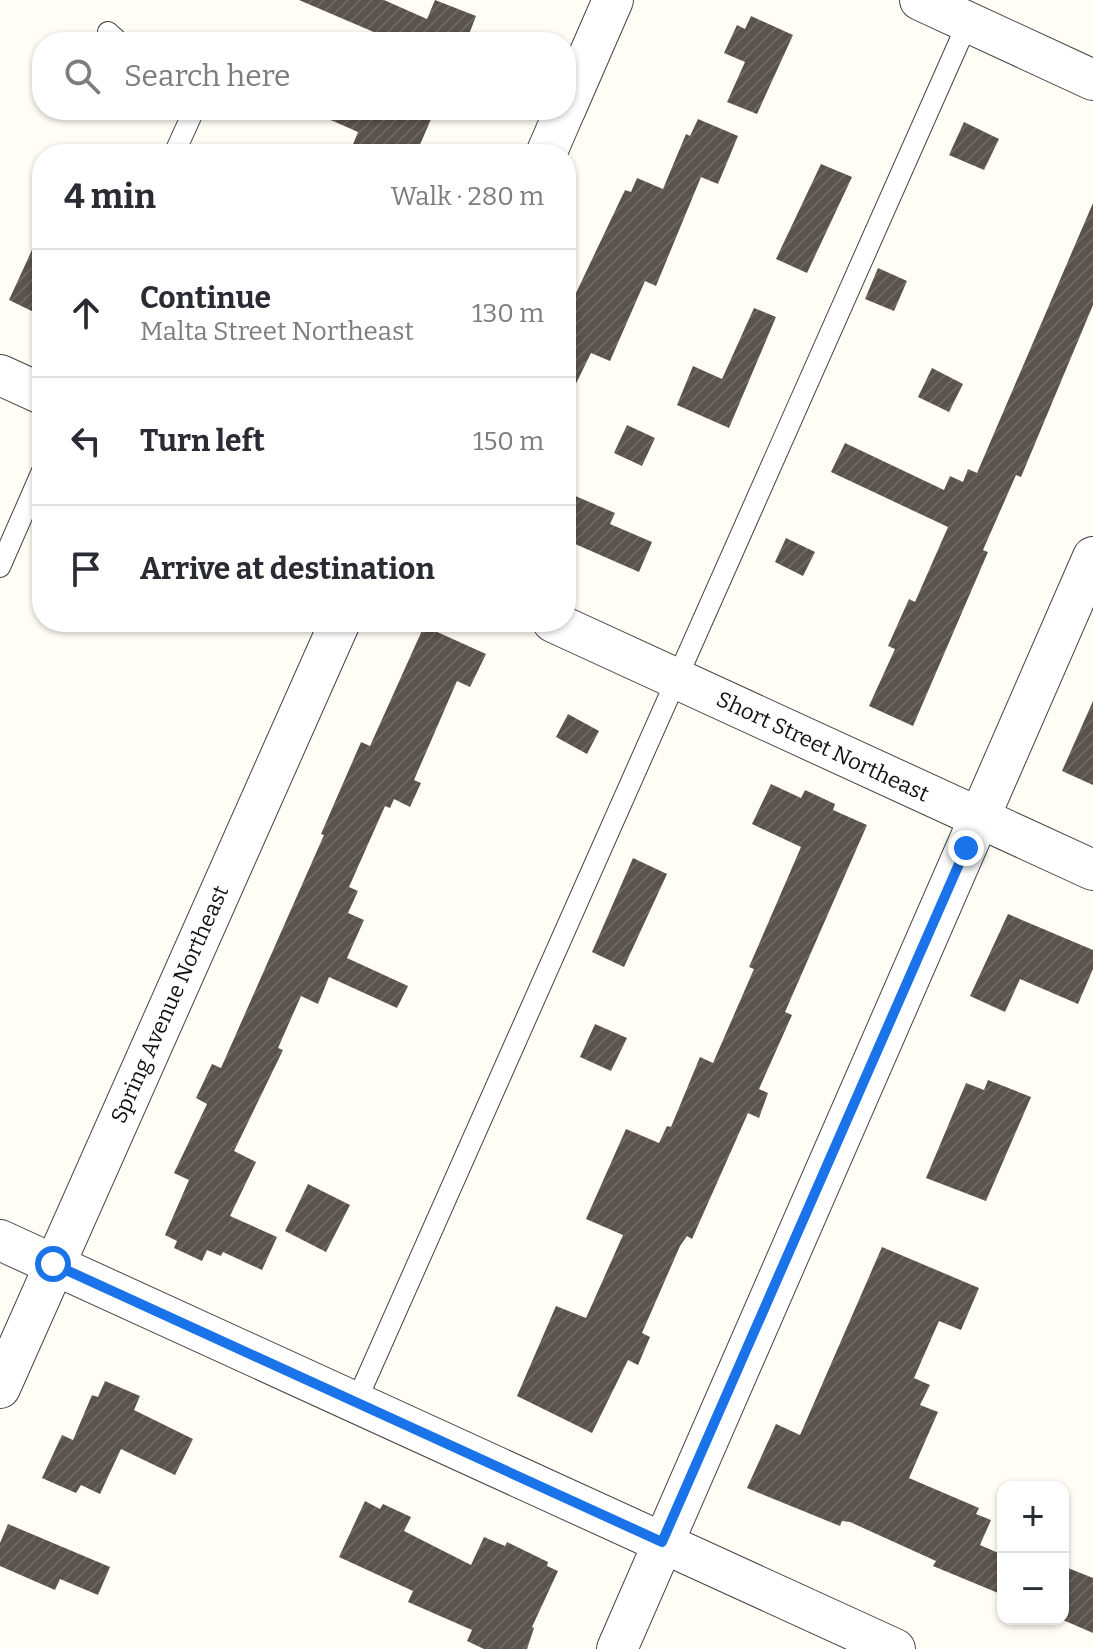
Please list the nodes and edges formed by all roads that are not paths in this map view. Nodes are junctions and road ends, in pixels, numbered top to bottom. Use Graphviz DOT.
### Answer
graph roads {
  1 [pos="613,0"];
  2 [pos="920,0"];
  3 [pos="968,22"];
  4 [pos="1093,80"];
  5 [pos="576,86"];
  6 [pos="189,120"];
  7 [pos="561,120"];
  8 [pos="179,144"];
  9 [pos="550,144"];
  10 [pos="0,375"];
  11 [pos="32,389"];
  12 [pos="32,494"];
  13 [pos="1093,557"];
  14 [pos="0,567"];
  15 [pos="336,632"];
  16 [pos="576,632"];
  17 [pos="677,677"];
  18 [pos="980,818"];
  19 [pos="1093,870"];
  20 [pos="0,1240"];
  21 [pos="53,1264"];
  22 [pos="0,1388"];
  23 [pos="356,1402"];
  24 [pos="662,1542"];
  25 [pos="617,1649"];
  26 [pos="895,1649"];
  1 -- 5 [label="street"];
  2 -- 3 [label="street"];
  3 -- 4 [label="street"];
  3 -- 17 [label="lane"];
  6 -- 8 [label="lane"];
  7 -- 9 [label="street"];
  10 -- 11 [label="street"];
  12 -- 14 [label="lane"];
  13 -- 18 [label="street"];
  15 -- 21 [label="street, Spring Avenue Northeast"];
  16 -- 17 [label="street, Short Street Northeast"];
  17 -- 18 [label="street, Short Street Northeast"];
  17 -- 23 [label="lane"];
  18 -- 19 [label="street, Short Street Northeast"];
  18 -- 24 [label="street"];
  20 -- 21 [label="street"];
  21 -- 22 [label="street, Spring Avenue Northeast"];
  21 -- 23 [label="street"];
  23 -- 24 [label="street"];
  24 -- 25 [label="street"];
  24 -- 26 [label="street"];
}
